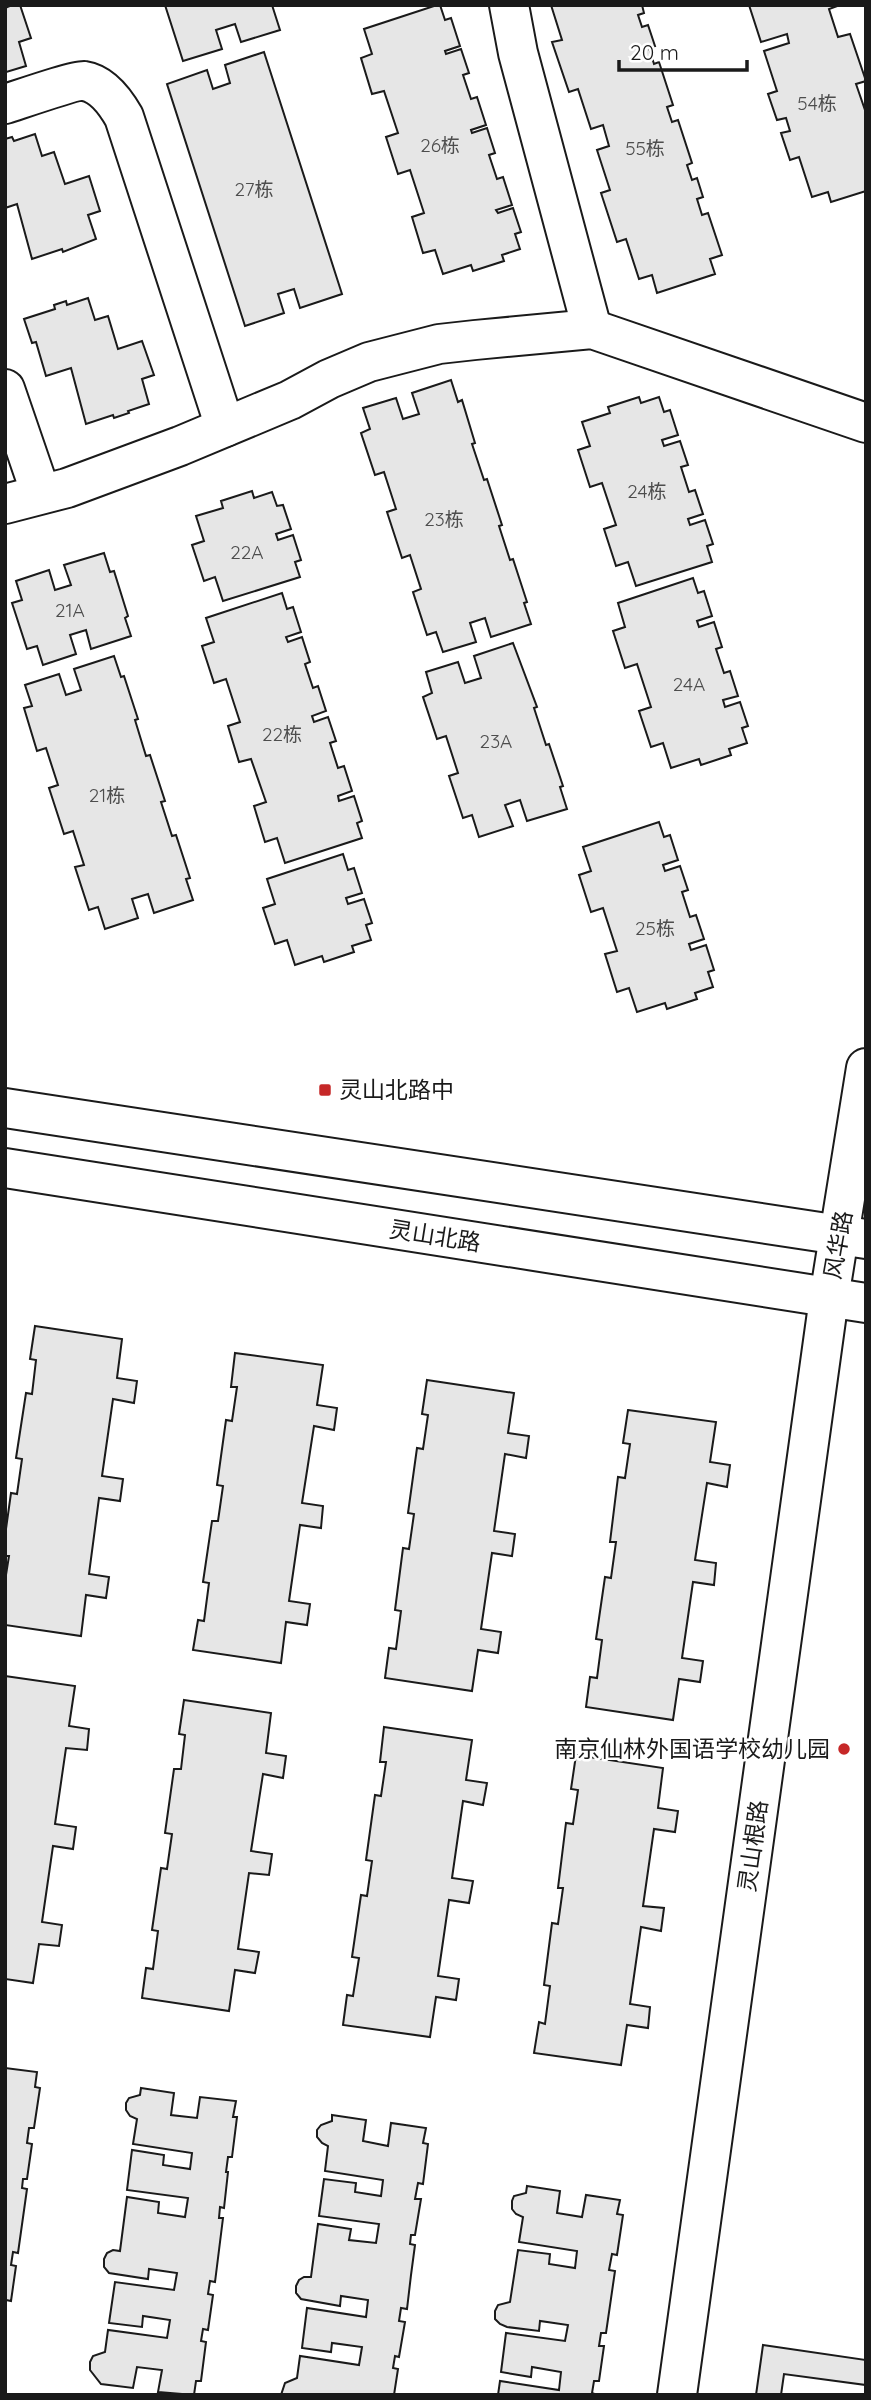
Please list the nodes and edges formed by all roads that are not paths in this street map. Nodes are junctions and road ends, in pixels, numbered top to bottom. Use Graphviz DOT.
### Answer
graph roads {
  1 [pos="509,5"];
  2 [pos="5,104"];
  3 [pos="592,329"];
  4 [pos="5,389"];
  5 [pos="866,423"];
  6 [pos="225,427"];
  7 [pos="23,499"];
  8 [pos="866,1068"];
  9 [pos="5,1108"];
  10 [pos="5,1168"];
  11 [pos="853,1237"];
  12 [pos="829,1298"];
  13 [pos="866,1303"];
  14 [pos="677,2395"];
  1 -- 3 [label="main road"];
  2 -- 6 [label="main road"];
  3 -- 5 [label="main road"];
  3 -- 6 [label="main road"];
  4 -- 7 [label="main road"];
  6 -- 7 [label="main road"];
  8 -- 11 [label="main road, 风华路"];
  9 -- 11 [label="main road"];
  10 -- 12 [label="main road, 灵山北路"];
  11 -- 12 [label="main road, 风华路"];
  12 -- 13 [label="main road, 灵山北路"];
  12 -- 14 [label="main road, 灵山根路"];
}
